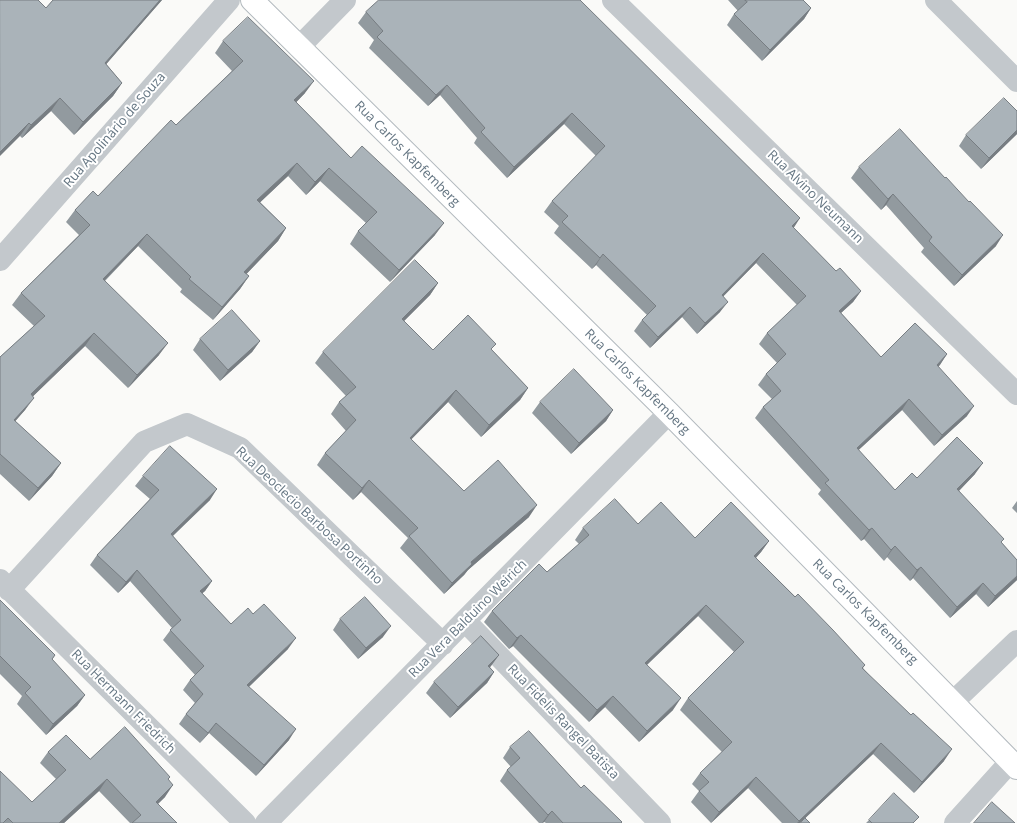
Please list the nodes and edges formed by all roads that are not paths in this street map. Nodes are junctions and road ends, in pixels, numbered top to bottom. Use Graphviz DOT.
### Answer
graph roads {
  1 [pos="229,0"];
  2 [pos="252,0"];
  3 [pos="345,0"];
  4 [pos="613,0"];
  5 [pos="936,0"];
  6 [pos="298,47"];
  7 [pos="1017,81"];
  8 [pos="0,260"];
  9 [pos="1017,394"];
  10 [pos="669,413"];
  11 [pos="5,585"];
  12 [pos="466,621"];
  13 [pos="1017,642"];
  14 [pos="443,644"];
  15 [pos="953,702"];
  16 [pos="1014,765"];
  17 [pos="245,823"];
  18 [pos="266,823"];
  19 [pos="660,823"];
  20 [pos="955,823"];
  1 -- 8 [label="street, Rua Apolinário de Souza"];
  2 -- 6 [label="street, Rua Carlos Kapfemberg"];
  3 -- 6 [label="street"];
  4 -- 9 [label="street, Rua Alvino Neumann"];
  5 -- 7 [label="street"];
  6 -- 10 [label="street, Rua Carlos Kapfemberg"];
  10 -- 12 [label="street, Rua Vera Balduino Weirich"];
  10 -- 15 [label="street, Rua Carlos Kapfemberg"];
  11 -- 14 [label="street, Rua Deoclecio Barbosa Portinho"];
  11 -- 17 [label="street, Rua Hermann Friedrich"];
  12 -- 14 [label="street, Rua Vera Balduino Weirich"];
  12 -- 19 [label="street, Rua Fidelis Rangel Batista"];
  13 -- 15 [label="street"];
  14 -- 18 [label="street, Rua Vera Balduino Weirich"];
  15 -- 16 [label="street, Rua Carlos Kapfemberg"];
  16 -- 20 [label="street"];
}
